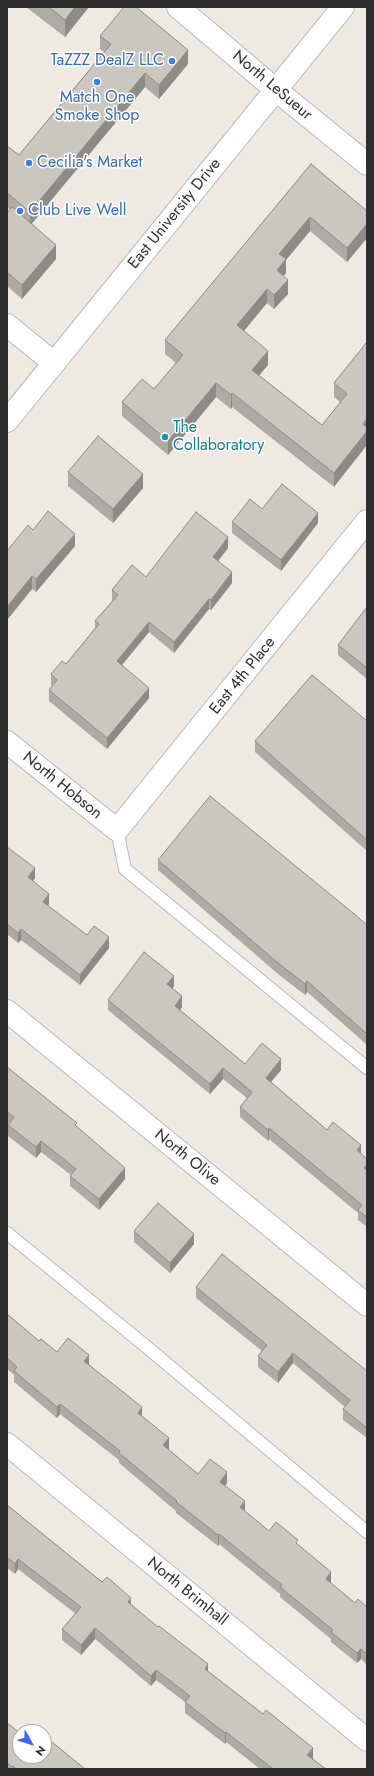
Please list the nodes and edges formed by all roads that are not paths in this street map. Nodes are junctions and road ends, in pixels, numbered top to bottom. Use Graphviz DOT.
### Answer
graph roads {
  1 [pos="178,7"];
  2 [pos="343,7"];
  3 [pos="276,90"];
  4 [pos="367,164"];
  5 [pos="7,325"];
  6 [pos="54,363"];
  7 [pos="7,421"];
  8 [pos="367,521"];
  9 [pos="7,742"];
  10 [pos="116,830"];
  11 [pos="7,1011"];
  12 [pos="367,1068"];
  13 [pos="7,1233"];
  14 [pos="367,1305"];
  15 [pos="7,1444"];
  16 [pos="367,1532"];
  17 [pos="367,1740"];
  1 -- 3 [label="street, North LeSueur"];
  2 -- 3 [label="street, East University Drive"];
  3 -- 4 [label="street, North LeSueur"];
  3 -- 6 [label="street, East University Drive"];
  5 -- 6 [label="street"];
  6 -- 7 [label="street, East University Drive"];
  8 -- 10 [label="street, East 4th Place"];
  9 -- 10 [label="street, North Hobson"];
  10 -- 12 [label="lane"];
  11 -- 14 [label="street, North Olive"];
  13 -- 16 [label="lane"];
  15 -- 17 [label="street, North Brimhall"];
}
